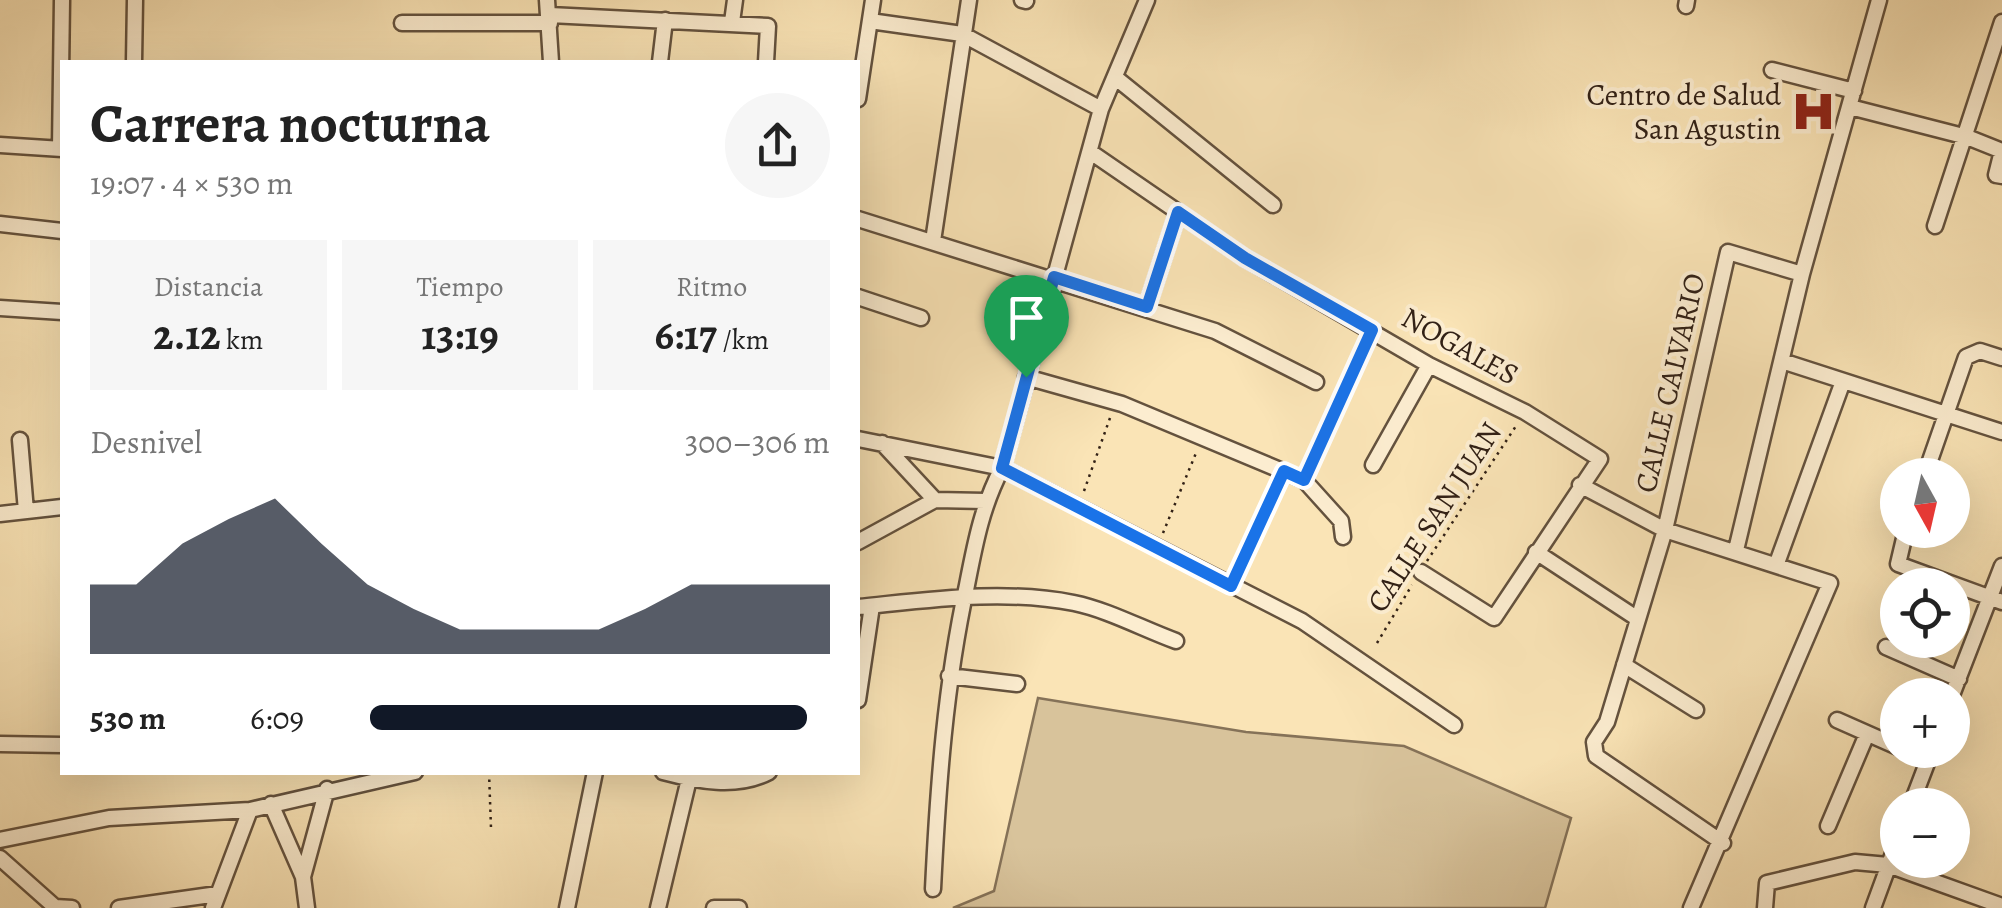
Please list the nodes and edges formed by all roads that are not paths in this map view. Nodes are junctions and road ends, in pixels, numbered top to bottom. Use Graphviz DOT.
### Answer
graph roads {
  1 [pos="62,0"];
  2 [pos="135,0"];
  3 [pos="735,0"];
  4 [pos="873,0"];
  5 [pos="969,0"];
  6 [pos="1148,0"];
  7 [pos="1879,0"];
  8 [pos="549,13"];
  9 [pos="665,20"];
  10 [pos="732,22"];
  11 [pos="870,22"];
  12 [pos="2002,22"];
  13 [pos="402,23"];
  14 [pos="962,34"];
  15 [pos="62,60"];
  16 [pos="134,60"];
  17 [pos="551,60"];
  18 [pos="660,60"];
  19 [pos="766,60"];
  20 [pos="1772,70"];
  21 [pos="1116,78"];
  22 [pos="860,86"];
  23 [pos="1854,91"];
  24 [pos="1850,107"];
  25 [pos="1101,109"];
  26 [pos="1967,137"];
  27 [pos="0,145"];
  28 [pos="60,148"];
  29 [pos="1092,153"];
  30 [pos="2002,176"];
  31 [pos="1273,206"];
  32 [pos="1178,212"];
  33 [pos="860,219"];
  34 [pos="0,224"];
  35 [pos="1934,226"];
  36 [pos="60,231"];
  37 [pos="933,241"];
  38 [pos="1802,274"];
  39 [pos="1054,277"];
  40 [pos="860,298"];
  41 [pos="1147,307"];
  42 [pos="0,308"];
  43 [pos="60,312"];
  44 [pos="922,318"];
  45 [pos="2002,358"];
  46 [pos="1785,362"];
  47 [pos="1429,365"];
  48 [pos="1026,377"];
  49 [pos="1316,382"];
  50 [pos="1842,384"];
  51 [pos="1945,416"];
  52 [pos="2002,432"];
  53 [pos="860,438"];
  54 [pos="20,440"];
  55 [pos="882,442"];
  56 [pos="1931,458"];
  57 [pos="1373,465"];
  58 [pos="1002,468"];
  59 [pos="1580,485"];
  60 [pos="935,500"];
  61 [pos="984,501"];
  62 [pos="60,506"];
  63 [pos="26,511"];
  64 [pos="0,514"];
  65 [pos="1665,530"];
  66 [pos="1343,536"];
  67 [pos="860,541"];
  68 [pos="1900,548"];
  69 [pos="1736,550"];
  70 [pos="1536,552"];
  71 [pos="1777,563"];
  72 [pos="2002,566"];
  73 [pos="1421,572"];
  74 [pos="964,596"];
  75 [pos="1996,600"];
  76 [pos="865,606"];
  77 [pos="1638,619"];
  78 [pos="1176,642"];
  79 [pos="1913,658"];
  80 [pos="1624,665"];
  81 [pos="860,673"];
  82 [pos="948,676"];
  83 [pos="1959,678"];
  84 [pos="1017,684"];
  85 [pos="1696,710"];
  86 [pos="1837,720"];
  87 [pos="1454,725"];
  88 [pos="1867,734"];
  89 [pos="1880,740"];
  90 [pos="0,744"];
  91 [pos="60,745"];
  92 [pos="400,775"];
  93 [pos="594,775"];
  94 [pos="675,775"];
  95 [pos="747,778"];
  96 [pos="689,779"];
  97 [pos="327,790"];
  98 [pos="271,804"];
  99 [pos="250,810"];
  100 [pos="1828,826"];
  101 [pos="0,840"];
  102 [pos="1722,843"];
  103 [pos="2,861"];
  104 [pos="1880,864"];
  105 [pos="303,877"];
  106 [pos="1883,878"];
  107 [pos="1921,878"];
  108 [pos="934,889"];
  109 [pos="1957,892"];
  110 [pos="216,901"];
  111 [pos="2001,903"];
  112 [pos="55,908"];
  113 [pos="72,908"];
  114 [pos="119,908"];
  115 [pos="308,908"];
  116 [pos="567,908"];
  117 [pos="658,908"];
  118 [pos="714,908"];
  119 [pos="739,908"];
  120 [pos="1691,908"];
  121 [pos="1764,908"];
  122 [pos="1873,908"];
  123 [pos="1951,908"];
  1 -- 15 [label="street"];
  2 -- 16 [label="street"];
  3 -- 10 [label="street"];
  4 -- 11 [label="street"];
  5 -- 14 [label="street"];
  6 -- 21 [label="street"];
  7 -- 23 [label="street"];
  8 -- 9 [label="street"];
  8 -- 13 [label="street"];
  8 -- 17 [label="street"];
  9 -- 10 [label="street"];
  9 -- 18 [label="street"];
  10 -- 19 [label="street"];
  11 -- 14 [label="street"];
  11 -- 22 [label="street"];
  12 -- 26 [label="street"];
  14 -- 25 [label="street"];
  14 -- 37 [label="street"];
  20 -- 23 [label="street"];
  21 -- 25 [label="street"];
  21 -- 31 [label="street"];
  23 -- 24 [label="street"];
  24 -- 26 [label="street"];
  24 -- 38 [label="street"];
  25 -- 29 [label="street"];
  26 -- 30 [label="street"];
  26 -- 35 [label="street"];
  27 -- 28 [label="street"];
  29 -- 32 [label="street, NOGALES"];
  29 -- 39 [label="street"];
  32 -- 41 [label="street"];
  32 -- 47 [label="street, NOGALES"];
  33 -- 37 [label="street"];
  34 -- 36 [label="street"];
  37 -- 39 [label="street"];
  38 -- 46 [label="street"];
  38 -- 65 [label="street, CALLE CALVARIO"];
  39 -- 41 [label="street"];
  39 -- 48 [label="street"];
  40 -- 44 [label="street"];
  41 -- 49 [label="street"];
  42 -- 43 [label="street"];
  45 -- 51 [label="street"];
  46 -- 50 [label="street"];
  46 -- 69 [label="street"];
  47 -- 57 [label="street"];
  47 -- 59 [label="street, NOGALES"];
  48 -- 58 [label="street"];
  48 -- 66 [label="street"];
  50 -- 51 [label="street"];
  50 -- 71 [label="street"];
  51 -- 52 [label="street"];
  51 -- 56 [label="street"];
  53 -- 55 [label="street"];
  54 -- 63 [label="street"];
  55 -- 58 [label="street"];
  55 -- 60 [label="street"];
  58 -- 61 [label="street"];
  58 -- 87 [label="street"];
  59 -- 65 [label="street"];
  59 -- 70 [label="street"];
  60 -- 61 [label="street"];
  60 -- 67 [label="street"];
  61 -- 74 [label="street"];
  62 -- 63 [label="street"];
  63 -- 64 [label="street"];
  65 -- 69 [label="street, CALLE CALVARIO"];
  65 -- 77 [label="street"];
  68 -- 75 [label="street"];
  69 -- 71 [label="street, CALLE CALVARIO"];
  70 -- 73 [label="street"];
  70 -- 77 [label="street"];
  71 -- 102 [label="street, CALLE CALVARIO"];
  72 -- 75 [label="street"];
  74 -- 76 [label="street"];
  74 -- 78 [label="street"];
  74 -- 82 [label="street"];
  75 -- 83 [label="street"];
  76 -- 81 [label="street"];
  77 -- 80 [label="street"];
  79 -- 83 [label="street"];
  80 -- 85 [label="street"];
  80 -- 102 [label="street"];
  82 -- 84 [label="street"];
  82 -- 108 [label="street"];
  86 -- 88 [label="street"];
  88 -- 89 [label="street"];
  88 -- 100 [label="street"];
  90 -- 91 [label="street"];
  92 -- 97 [label="street"];
  93 -- 116 [label="street"];
  94 -- 96 [label="street"];
  95 -- 96 [label="street"];
  96 -- 117 [label="street"];
  97 -- 98 [label="street"];
  97 -- 105 [label="street"];
  98 -- 99 [label="street"];
  98 -- 105 [label="street"];
  99 -- 101 [label="street"];
  99 -- 110 [label="street"];
  102 -- 120 [label="street"];
  103 -- 112 [label="street"];
  104 -- 121 [label="street"];
  105 -- 115 [label="street"];
  106 -- 122 [label="street"];
  107 -- 109 [label="street"];
  109 -- 111 [label="street"];
  109 -- 123 [label="street"];
  110 -- 114 [label="street"];
  112 -- 113 [label="street"];
  118 -- 119 [label="street"];
}
